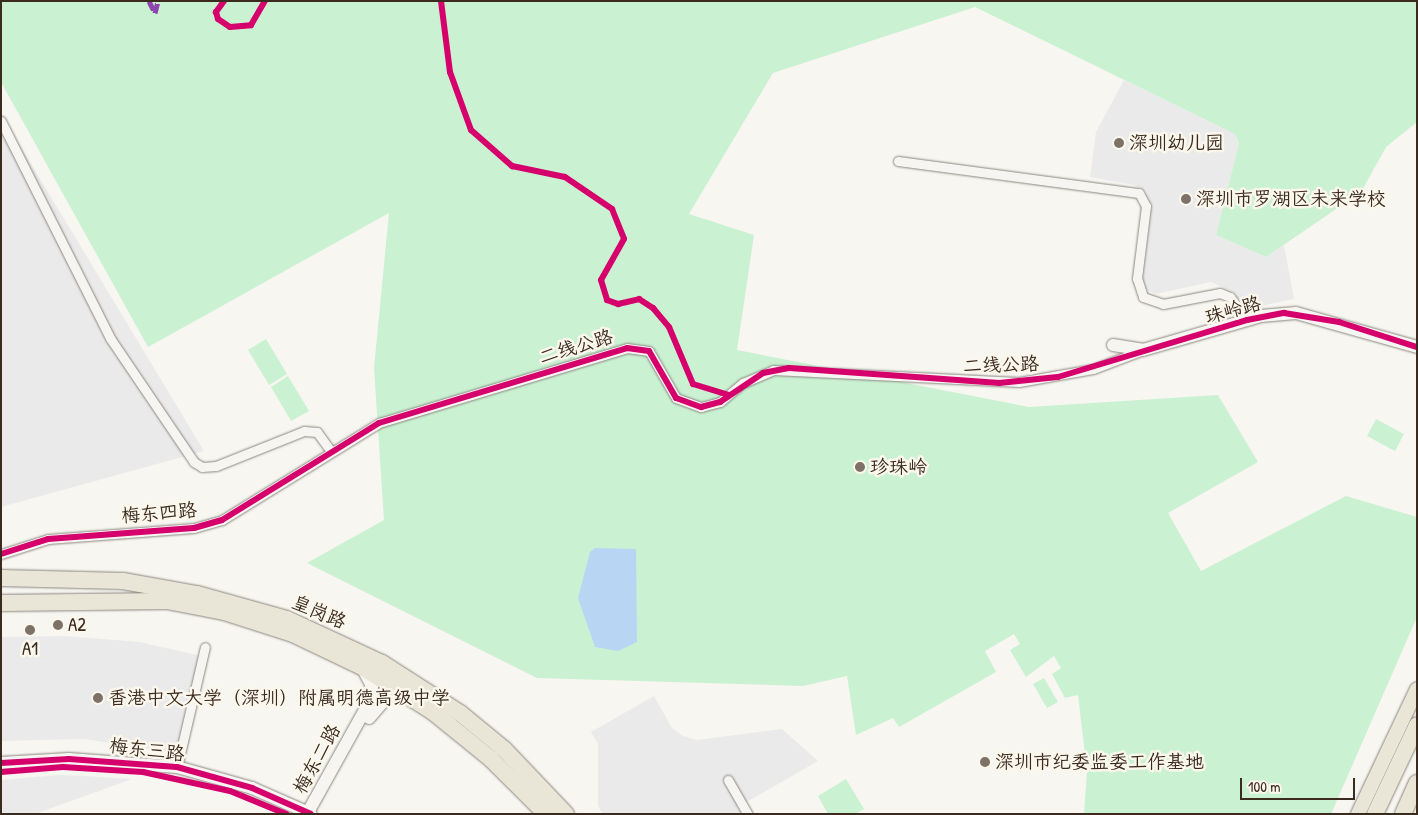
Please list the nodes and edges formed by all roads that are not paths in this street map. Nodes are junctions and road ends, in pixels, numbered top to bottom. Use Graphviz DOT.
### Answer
graph roads {
  1 [pos="1,121"];
  2 [pos="898,161"];
  3 [pos="1247,320"];
  4 [pos="1113,345"];
  5 [pos="1417,347"];
  6 [pos="1143,350"];
  7 [pos="330,450"];
  8 [pos="1,554"];
  9 [pos="1,578"];
  10 [pos="1,603"];
  11 [pos="206,647"];
  12 [pos="362,668"];
  13 [pos="1417,689"];
  14 [pos="406,693"];
  15 [pos="1417,725"];
  16 [pos="1,763"];
  17 [pos="177,767"];
  18 [pos="728,780"];
  19 [pos="1417,783"];
  20 [pos="1377,810"];
  21 [pos="311,813"];
  22 [pos="546,814"];
  23 [pos="566,814"];
  24 [pos="748,814"];
  25 [pos="1358,814"];
  26 [pos="1402,814"];
  1 -- 7 [label="street"];
  2 -- 3 [label="street"];
  3 -- 5 [label="street, 珠岭路"];
  3 -- 6 [label="street, 珠岭路"];
  4 -- 6 [label="street, 珠岭路"];
  6 -- 7 [label="street, 二线公路"];
  7 -- 8 [label="street, 梅东四路"];
  9 -- 23 [label="highway, 皇岗路"];
  10 -- 12 [label="highway, 皇岗路"];
  11 -- 17 [label="street"];
  12 -- 14 [label="highway, 皇岗路"];
  12 -- 21 [label="street, 梅东二路"];
  13 -- 25 [label="main road"];
  14 -- 21 [label="street, 梅东二路"];
  14 -- 22 [label="highway, 皇岗路"];
  15 -- 20 [label="highway"];
  16 -- 17 [label="street, 梅东三路"];
  17 -- 21 [label="street, 梅东三路"];
  18 -- 24 [label="street"];
  19 -- 26 [label="highway"];
}
